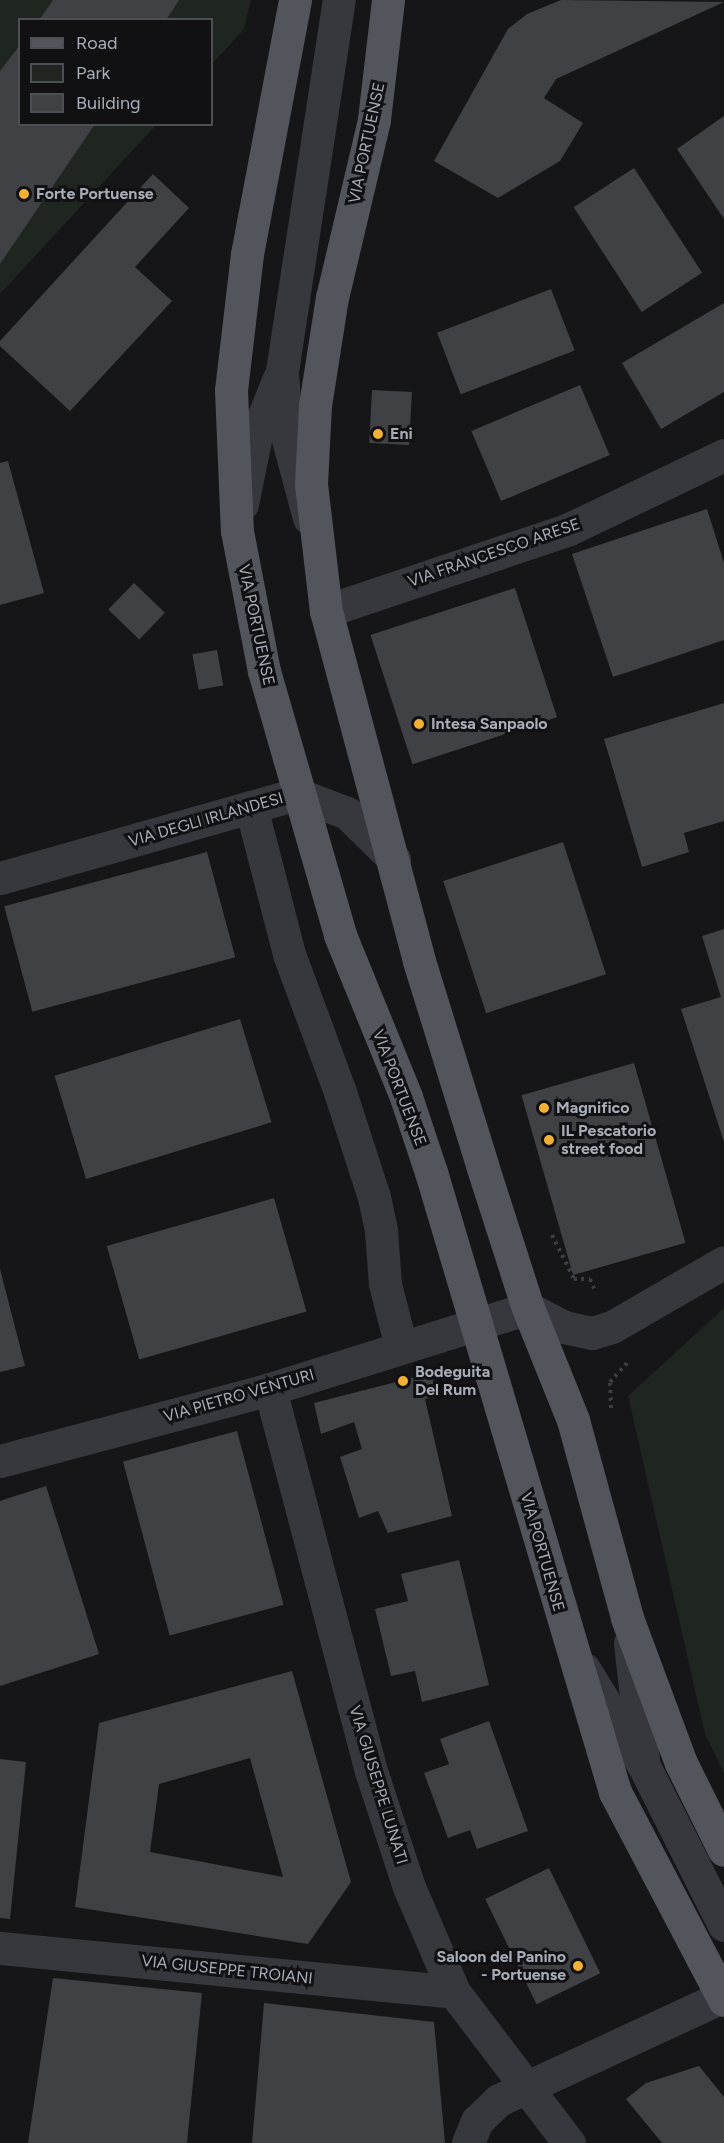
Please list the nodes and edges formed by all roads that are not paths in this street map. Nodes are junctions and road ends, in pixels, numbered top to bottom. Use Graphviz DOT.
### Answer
graph roads {
  1 [pos="295,0"];
  2 [pos="339,0"];
  3 [pos="388,0"];
  4 [pos="282,371"];
  5 [pos="724,455"];
  6 [pos="237,531"];
  7 [pos="315,534"];
  8 [pos="326,611"];
  9 [pos="297,794"];
  10 [pos="251,807"];
  11 [pos="394,859"];
  12 [pos="0,878"];
  13 [pos="724,1262"];
  14 [pos="528,1308"];
  15 [pos="475,1323"];
  16 [pos="401,1347"];
  17 [pos="270,1389"];
  18 [pos="0,1461"];
  19 [pos="627,1618"];
  20 [pos="569,1645"];
  21 [pos="644,1766"];
  22 [pos="724,1850"];
  23 [pos="724,1925"];
  24 [pos="0,1948"];
  25 [pos="454,1992"];
  26 [pos="723,1999"];
  27 [pos="525,2086"];
  28 [pos="468,2143"];
  29 [pos="569,2143"];
  1 -- 6 [label="main road, VIA PORTUENSE"];
  2 -- 4 [label="street, VIA PORTUENSE"];
  3 -- 7 [label="main road, VIA PORTUENSE"];
  4 -- 6 [label="street, VIA PORTUENSE"];
  4 -- 7 [label="street, VIA PORTUENSE"];
  5 -- 8 [label="street, VIA FRANCESCO ARESE"];
  6 -- 9 [label="main road, VIA PORTUENSE"];
  7 -- 8 [label="main road, VIA PORTUENSE"];
  8 -- 11 [label="main road, VIA PORTUENSE"];
  9 -- 10 [label="street, VIA DEGLI IRLANDESI"];
  9 -- 11 [label="street, VIA DEGLI IRLANDESI"];
  9 -- 15 [label="main road, VIA PORTUENSE"];
  10 -- 12 [label="street, VIA DEGLI IRLANDESI"];
  10 -- 16 [label="street"];
  11 -- 14 [label="main road, VIA PORTUENSE"];
  13 -- 14 [label="street"];
  14 -- 15 [label="street, VIA PIETRO VENTURI"];
  14 -- 19 [label="main road, VIA PORTUENSE"];
  15 -- 16 [label="street, VIA PIETRO VENTURI"];
  15 -- 20 [label="main road, VIA PORTUENSE"];
  16 -- 17 [label="street, VIA PIETRO VENTURI"];
  17 -- 18 [label="street, VIA PIETRO VENTURI"];
  17 -- 25 [label="street, VIA GIUSEPPE LUNATI"];
  19 -- 21 [label="street, VIA PORTUENSE"];
  19 -- 22 [label="main road, VIA PORTUENSE"];
  20 -- 21 [label="street, VIA PORTUENSE"];
  20 -- 26 [label="main road, VIA PORTUENSE"];
  21 -- 23 [label="street, VIA PORTUENSE"];
  24 -- 25 [label="street, VIA GIUSEPPE TROIANI"];
  25 -- 27 [label="street, VIA GIUSEPPE LUNATI"];
  26 -- 27 [label="street"];
  27 -- 28 [label="street"];
  27 -- 29 [label="street, VIA GIUSEPPE LUNATI"];
}
